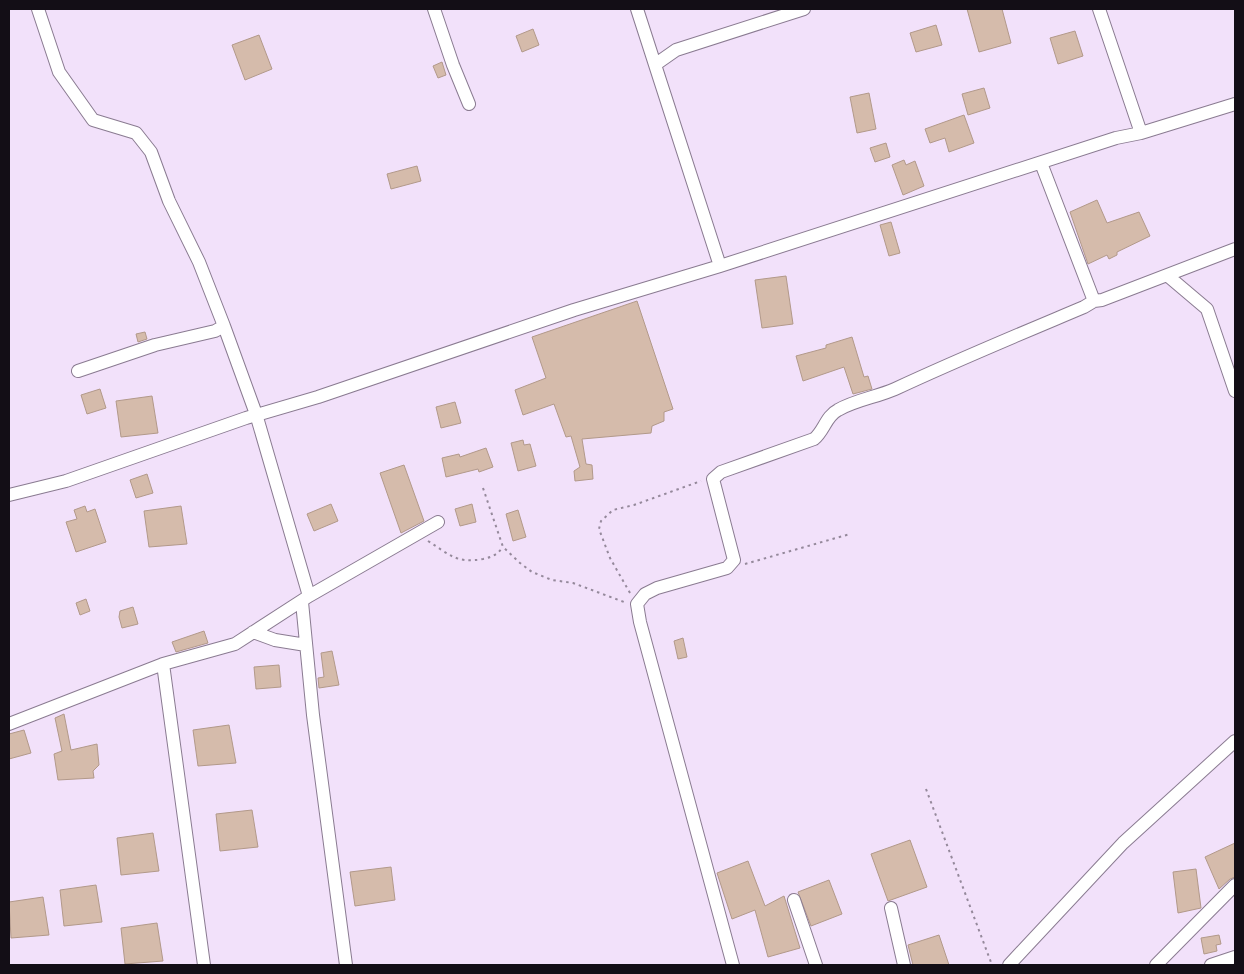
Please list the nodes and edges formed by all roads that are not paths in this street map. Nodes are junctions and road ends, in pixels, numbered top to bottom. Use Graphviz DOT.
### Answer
graph roads {
  1 [pos="38,9"];
  2 [pos="434,9"];
  3 [pos="637,9"];
  4 [pos="804,9"];
  5 [pos="1099,9"];
  6 [pos="656,64"];
  7 [pos="469,104"];
  8 [pos="1235,104"];
  9 [pos="1141,132"];
  10 [pos="1041,163"];
  11 [pos="1235,249"];
  12 [pos="720,266"];
  13 [pos="1168,276"];
  14 [pos="1094,301"];
  15 [pos="224,326"];
  16 [pos="78,371"];
  17 [pos="1235,391"];
  18 [pos="256,414"];
  19 [pos="9,495"];
  20 [pos="438,522"];
  21 [pos="305,599"];
  22 [pos="253,632"];
  23 [pos="306,645"];
  24 [pos="162,664"];
  25 [pos="9,724"];
  26 [pos="1235,742"];
  27 [pos="1235,885"];
  28 [pos="794,900"];
  29 [pos="891,908"];
  30 [pos="1235,958"];
  31 [pos="204,965"];
  32 [pos="346,965"];
  33 [pos="732,965"];
  34 [pos="816,965"];
  35 [pos="904,965"];
  36 [pos="1009,965"];
  37 [pos="1156,965"];
  38 [pos="1211,965"];
  1 -- 15 [label="street"];
  2 -- 7 [label="street"];
  3 -- 6 [label="street"];
  4 -- 6 [label="street"];
  5 -- 9 [label="street"];
  6 -- 12 [label="street"];
  8 -- 9 [label="street"];
  9 -- 10 [label="street"];
  10 -- 12 [label="street"];
  10 -- 14 [label="street"];
  11 -- 13 [label="street"];
  12 -- 18 [label="street"];
  13 -- 14 [label="street"];
  13 -- 17 [label="street"];
  14 -- 33 [label="street"];
  15 -- 16 [label="street"];
  15 -- 18 [label="street"];
  18 -- 19 [label="street"];
  18 -- 21 [label="street"];
  20 -- 21 [label="street"];
  21 -- 22 [label="street"];
  21 -- 23 [label="street"];
  22 -- 23 [label="street"];
  22 -- 24 [label="street"];
  23 -- 32 [label="street"];
  24 -- 25 [label="street"];
  24 -- 31 [label="street"];
  26 -- 36 [label="street"];
  27 -- 37 [label="street"];
  28 -- 34 [label="street"];
  29 -- 35 [label="street"];
  30 -- 38 [label="street"];
}
